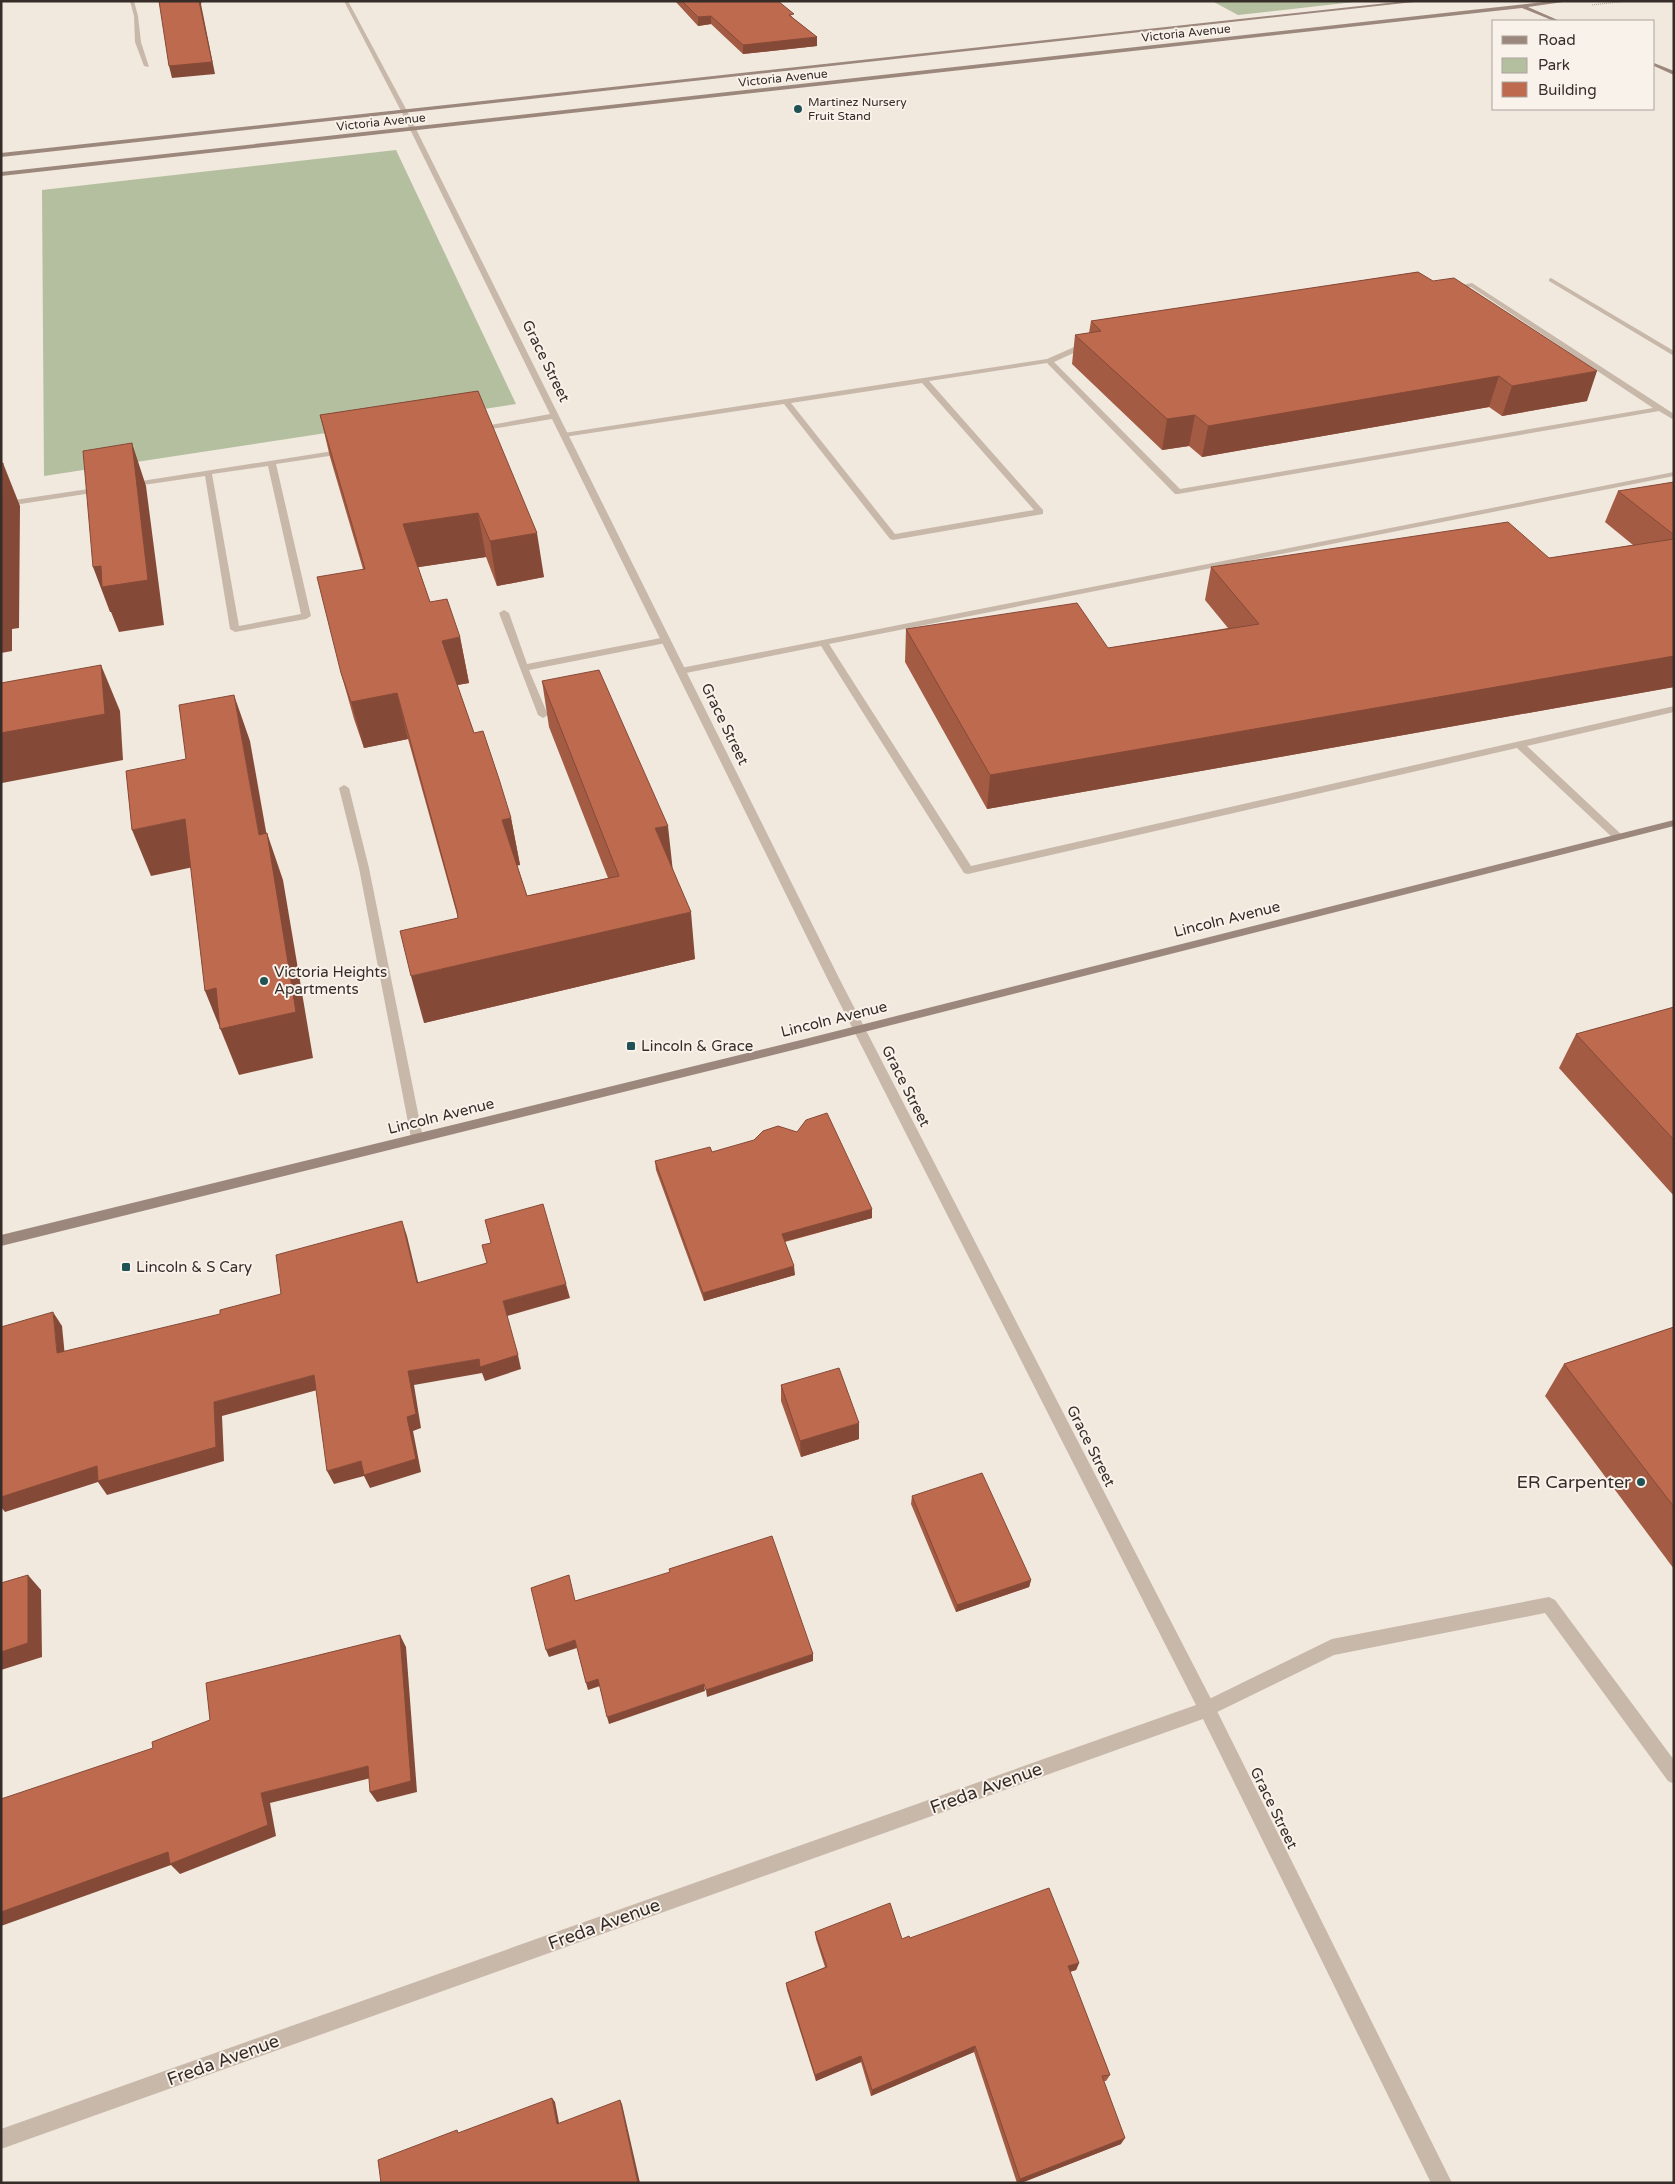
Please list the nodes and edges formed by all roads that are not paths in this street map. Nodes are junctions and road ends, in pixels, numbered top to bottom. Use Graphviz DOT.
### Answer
graph roads {
  1 [pos="132,1"];
  2 [pos="346,1"];
  3 [pos="1421,1"];
  4 [pos="1512,1"];
  5 [pos="1568,1"];
  6 [pos="1523,6"];
  7 [pos="1556,20"];
  8 [pos="1655,64"];
  9 [pos="147,66"];
  10 [pos="1674,73"];
  11 [pos="404,112"];
  12 [pos="412,129"];
  13 [pos="1,155"];
  14 [pos="1,174"];
  15 [pos="1552,280"];
  16 [pos="1443,289"];
  17 [pos="1096,340"];
  18 [pos="1674,354"];
  19 [pos="1049,361"];
  20 [pos="924,380"];
  21 [pos="786,401"];
  22 [pos="1660,409"];
  23 [pos="555,416"];
  24 [pos="1674,418"];
  25 [pos="481,429"];
  26 [pos="564,435"];
  27 [pos="357,449"];
  28 [pos="271,462"];
  29 [pos="208,472"];
  30 [pos="1674,474"];
  31 [pos="120,486"];
  32 [pos="110,488"];
  33 [pos="1,505"];
  34 [pos="504,613"];
  35 [pos="666,640"];
  36 [pos="824,643"];
  37 [pos="524,668"];
  38 [pos="681,671"];
  39 [pos="1674,709"];
  40 [pos="543,715"];
  41 [pos="1518,744"];
  42 [pos="344,788"];
  43 [pos="1674,823"];
  44 [pos="1618,837"];
  45 [pos="860,1029"];
  46 [pos="417,1138"];
  47 [pos="1,1241"];
  48 [pos="1208,1709"];
  49 [pos="1674,1775"];
  50 [pos="1,2139"];
  51 [pos="1442,2183"];
  1 -- 9 [label="street"];
  2 -- 11 [label="street, Grace Street"];
  3 -- 11 [label="main road, Victoria Avenue"];
  4 -- 6 [label="main road"];
  5 -- 6 [label="main road, Victoria Avenue"];
  6 -- 7 [label="main road"];
  6 -- 12 [label="main road, Victoria Avenue"];
  8 -- 10 [label="main road"];
  11 -- 12 [label="street, Grace Street"];
  11 -- 13 [label="main road, Victoria Avenue"];
  12 -- 14 [label="main road, Victoria Avenue"];
  12 -- 23 [label="street, Grace Street"];
  15 -- 18 [label="street"];
  16 -- 22 [label="street"];
  17 -- 19 [label="street"];
  19 -- 20 [label="street"];
  19 -- 22 [label="street"];
  20 -- 21 [label="street"];
  20 -- 21 [label="street"];
  21 -- 26 [label="street"];
  22 -- 24 [label="street"];
  23 -- 25 [label="street"];
  23 -- 26 [label="street, Grace Street"];
  26 -- 35 [label="street, Grace Street"];
  27 -- 28 [label="street"];
  28 -- 29 [label="street"];
  28 -- 29 [label="street"];
  29 -- 31 [label="street"];
  30 -- 36 [label="street"];
  32 -- 33 [label="street"];
  34 -- 37 [label="street"];
  35 -- 37 [label="street"];
  35 -- 38 [label="street, Grace Street"];
  36 -- 38 [label="street"];
  36 -- 41 [label="street"];
  37 -- 40 [label="street"];
  38 -- 45 [label="street, Grace Street"];
  39 -- 41 [label="street"];
  41 -- 44 [label="street"];
  42 -- 46 [label="street"];
  43 -- 44 [label="main road, Lincoln Avenue"];
  44 -- 45 [label="main road, Lincoln Avenue"];
  45 -- 46 [label="main road, Lincoln Avenue"];
  45 -- 48 [label="street, Grace Street"];
  46 -- 47 [label="main road, Lincoln Avenue"];
  48 -- 49 [label="street, Freda Avenue"];
  48 -- 50 [label="street, Freda Avenue"];
  48 -- 51 [label="street, Grace Street"];
}
